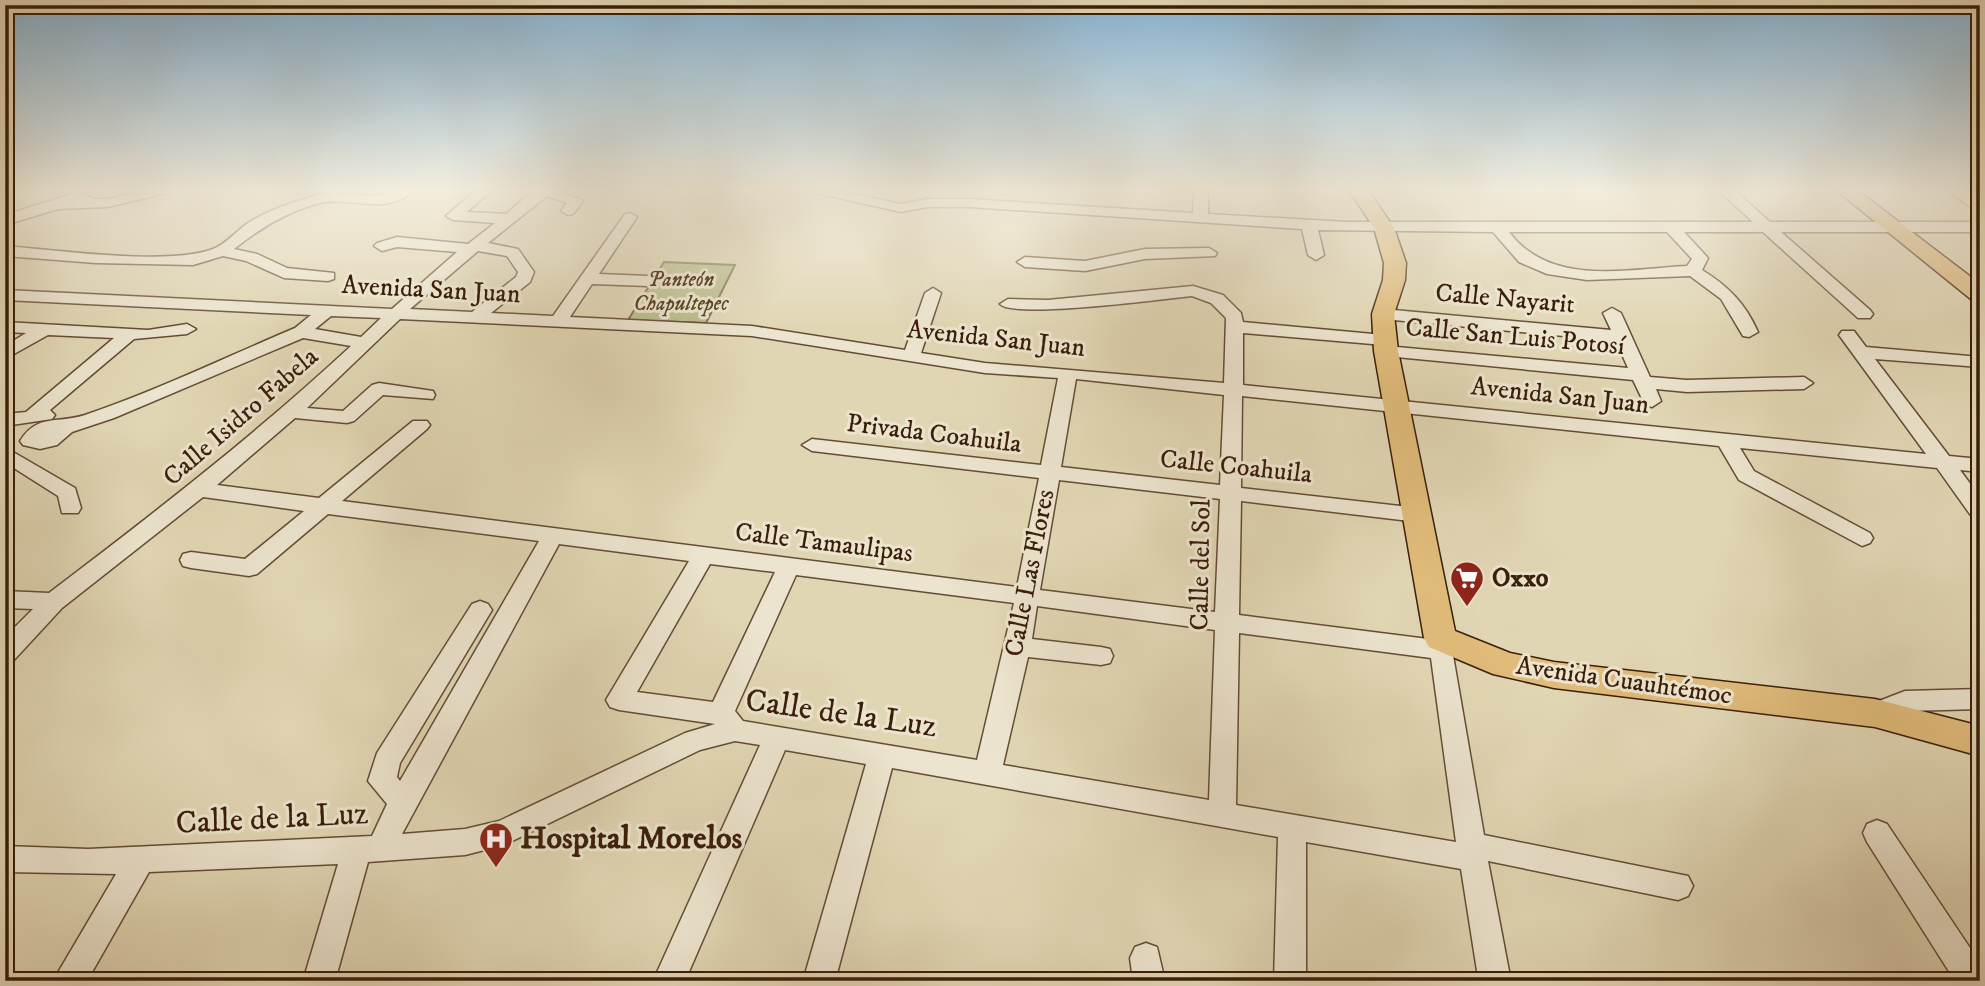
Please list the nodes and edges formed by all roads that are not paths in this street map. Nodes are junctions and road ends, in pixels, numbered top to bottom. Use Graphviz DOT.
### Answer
graph roads {
  1 [pos="242,236"];
  2 [pos="489,236"];
  3 [pos="617,236"];
  4 [pos="1313,236"];
  5 [pos="1387,236"];
  6 [pos="1505,236"];
  7 [pos="1679,236"];
  8 [pos="1777,236"];
  9 [pos="1909,236"];
  10 [pos="1911,236"];
  11 [pos="528,243"];
  12 [pos="383,246"];
  13 [pos="474,248"];
  14 [pos="5,251"];
  15 [pos="222,251"];
  16 [pos="512,252"];
  17 [pos="1209,253"];
  18 [pos="1317,255"];
  19 [pos="1026,262"];
  20 [pos="1085,266"];
  21 [pos="1693,271"];
  22 [pos="328,276"];
  23 [pos="588,279"];
  24 [pos="648,281"];
  25 [pos="1980,284"];
  26 [pos="933,293"];
  27 [pos="1980,295"];
  28 [pos="5,296"];
  29 [pos="1091,300"];
  30 [pos="1008,304"];
  31 [pos="326,312"];
  32 [pos="1612,313"];
  33 [pos="394,314"];
  34 [pos="1383,314"];
  35 [pos="1864,314"];
  36 [pos="475,318"];
  37 [pos="558,322"];
  38 [pos="1235,322"];
  39 [pos="5,327"];
  40 [pos="47,328"];
  41 [pos="187,329"];
  42 [pos="301,332"];
  43 [pos="1749,332"];
  44 [pos="130,334"];
  45 [pos="1848,335"];
  46 [pos="1622,336"];
  47 [pos="363,343"];
  48 [pos="1385,345"];
  49 [pos="1861,352"];
  50 [pos="5,354"];
  51 [pos="911,357"];
  52 [pos="1980,362"];
  53 [pos="1068,373"];
  54 [pos="1641,378"];
  55 [pos="1804,383"];
  56 [pos="1233,389"];
  57 [pos="426,396"];
  58 [pos="1652,401"];
  59 [pos="1396,406"];
  60 [pos="290,412"];
  61 [pos="5,420"];
  62 [pos="420,425"];
  63 [pos="43,429"];
  64 [pos="5,433"];
  65 [pos="1727,440"];
  66 [pos="812,445"];
  67 [pos="9,461"];
  68 [pos="1944,462"];
  69 [pos="1980,466"];
  70 [pos="1049,474"];
  71 [pos="199,490"];
  72 [pos="1229,496"];
  73 [pos="322,507"];
  74 [pos="70,508"];
  75 [pos="1980,512"];
  76 [pos="1418,515"];
  77 [pos="552,537"];
  78 [pos="1862,538"];
  79 [pos="704,555"];
  80 [pos="191,560"];
  81 [pos="789,566"];
  82 [pos="1027,597"];
  83 [pos="5,599"];
  84 [pos="54,602"];
  85 [pos="480,610"];
  86 [pos="1228,625"];
  87 [pos="1441,644"];
  88 [pos="1018,647"];
  89 [pos="5,653"];
  90 [pos="1101,656"];
  91 [pos="1980,699"];
  92 [pos="1874,713"];
  93 [pos="728,722"];
  94 [pos="777,738"];
  95 [pos="1980,741"];
  96 [pos="882,755"];
  97 [pos="988,772"];
  98 [pos="402,801"];
  99 [pos="1222,814"];
  100 [pos="1292,826"];
  101 [pos="1877,834"];
  102 [pos="368,850"];
  103 [pos="1472,852"];
  104 [pos="5,859"];
  105 [pos="141,860"];
  106 [pos="1678,886"];
  107 [pos="69,981"];
  108 [pos="319,981"];
  109 [pos="669,981"];
  110 [pos="819,981"];
  111 [pos="1290,981"];
  112 [pos="1490,981"];
  113 [pos="1973,981"];
  1 -- 15 [label="street"];
  2 -- 13 [label="street, Calle Isidro Fabela"];
  3 -- 23 [label="street"];
  4 -- 18 [label="street"];
  5 -- 34 [label="main road"];
  6 -- 21 [label="street"];
  7 -- 21 [label="street"];
  8 -- 35 [label="street"];
  9 -- 27 [label="main road"];
  10 -- 25 [label="main road"];
  11 -- 16 [label="street"];
  12 -- 13 [label="street"];
  13 -- 16 [label="street"];
  13 -- 33 [label="street, Calle Isidro Fabela"];
  14 -- 15 [label="street"];
  15 -- 22 [label="street"];
  16 -- 36 [label="street"];
  17 -- 20 [label="street"];
  19 -- 20 [label="street"];
  20 -- 29 [label="street"];
  21 -- 43 [label="street"];
  23 -- 24 [label="street"];
  23 -- 37 [label="street"];
  26 -- 51 [label="street"];
  28 -- 31 [label="street, Avenida San Juan"];
  29 -- 30 [label="street"];
  29 -- 38 [label="street"];
  31 -- 33 [label="street, Avenida San Juan"];
  31 -- 42 [label="street"];
  32 -- 46 [label="street"];
  33 -- 36 [label="street, Avenida San Juan"];
  33 -- 47 [label="street, Calle Isidro Fabela"];
  34 -- 46 [label="street, Calle Nayarit"];
  34 -- 48 [label="main road"];
  36 -- 37 [label="street, Avenida San Juan"];
  37 -- 51 [label="street, Avenida San Juan"];
  38 -- 48 [label="street, Calle San Luis Potosí"];
  38 -- 56 [label="street, Calle del Sol"];
  39 -- 40 [label="street"];
  40 -- 44 [label="street"];
  40 -- 50 [label="street"];
  41 -- 44 [label="street"];
  42 -- 47 [label="street"];
  42 -- 63 [label="street"];
  44 -- 63 [label="street"];
  45 -- 49 [label="street"];
  46 -- 54 [label="street"];
  47 -- 60 [label="street, Calle Isidro Fabela"];
  48 -- 54 [label="street, Calle San Luis Potosí"];
  48 -- 59 [label="main road"];
  49 -- 52 [label="street"];
  49 -- 68 [label="street"];
  51 -- 53 [label="street, Avenida San Juan"];
  53 -- 56 [label="street, Avenida San Juan"];
  53 -- 70 [label="street, Calle Las Flores"];
  54 -- 55 [label="street, Calle San Luis Potosí"];
  54 -- 58 [label="street"];
  56 -- 59 [label="street, Avenida San Juan"];
  56 -- 72 [label="street, Calle del Sol"];
  57 -- 60 [label="street"];
  59 -- 65 [label="street, Avenida San Juan"];
  59 -- 76 [label="main road"];
  60 -- 71 [label="street, Calle Isidro Fabela"];
  61 -- 63 [label="street"];
  62 -- 73 [label="street"];
  63 -- 64 [label="street"];
  63 -- 67 [label="street"];
  65 -- 68 [label="street, Avenida San Juan"];
  65 -- 78 [label="street"];
  66 -- 70 [label="street, Privada Coahuila"];
  67 -- 74 [label="street"];
  68 -- 69 [label="street, Avenida San Juan"];
  68 -- 75 [label="street"];
  70 -- 72 [label="street, Calle Coahuila"];
  70 -- 82 [label="street, Calle Las Flores"];
  71 -- 73 [label="street, Calle Tamaulipas"];
  71 -- 84 [label="street, Calle Isidro Fabela"];
  72 -- 76 [label="street, Calle Coahuila"];
  72 -- 86 [label="street, Calle del Sol"];
  73 -- 77 [label="street, Calle Tamaulipas"];
  73 -- 80 [label="street"];
  76 -- 87 [label="main road"];
  77 -- 79 [label="street, Calle Tamaulipas"];
  77 -- 98 [label="street"];
  79 -- 81 [label="street, Calle Tamaulipas"];
  79 -- 93 [label="street"];
  81 -- 82 [label="street, Calle Tamaulipas"];
  81 -- 93 [label="street"];
  82 -- 86 [label="street, Calle Tamaulipas"];
  82 -- 88 [label="street, Calle Las Flores"];
  83 -- 84 [label="street"];
  84 -- 89 [label="street, Calle Isidro Fabela"];
  85 -- 98 [label="street"];
  86 -- 87 [label="street, Calle Tamaulipas"];
  86 -- 99 [label="street, Calle del Sol"];
  87 -- 92 [label="main road, Avenida Cuauhtémoc"];
  87 -- 103 [label="street"];
  88 -- 90 [label="street"];
  88 -- 97 [label="street, Calle Las Flores"];
  91 -- 92 [label="street"];
  92 -- 95 [label="main road, Avenida Cuauhtémoc"];
  93 -- 94 [label="street, Calle de la Luz"];
  93 -- 102 [label="street, Calle de la Luz"];
  94 -- 96 [label="street, Calle de la Luz"];
  94 -- 109 [label="street"];
  96 -- 97 [label="street, Calle de la Luz"];
  96 -- 110 [label="street"];
  97 -- 99 [label="street, Calle de la Luz"];
  98 -- 102 [label="street"];
  99 -- 100 [label="street, Calle de la Luz"];
  100 -- 103 [label="street, Calle de la Luz"];
  100 -- 111 [label="street"];
  101 -- 113 [label="street"];
  102 -- 105 [label="street, Calle de la Luz"];
  102 -- 108 [label="street"];
  103 -- 106 [label="street, Calle de la Luz"];
  103 -- 112 [label="street"];
  104 -- 105 [label="street, Calle de la Luz"];
  105 -- 107 [label="street"];
}
